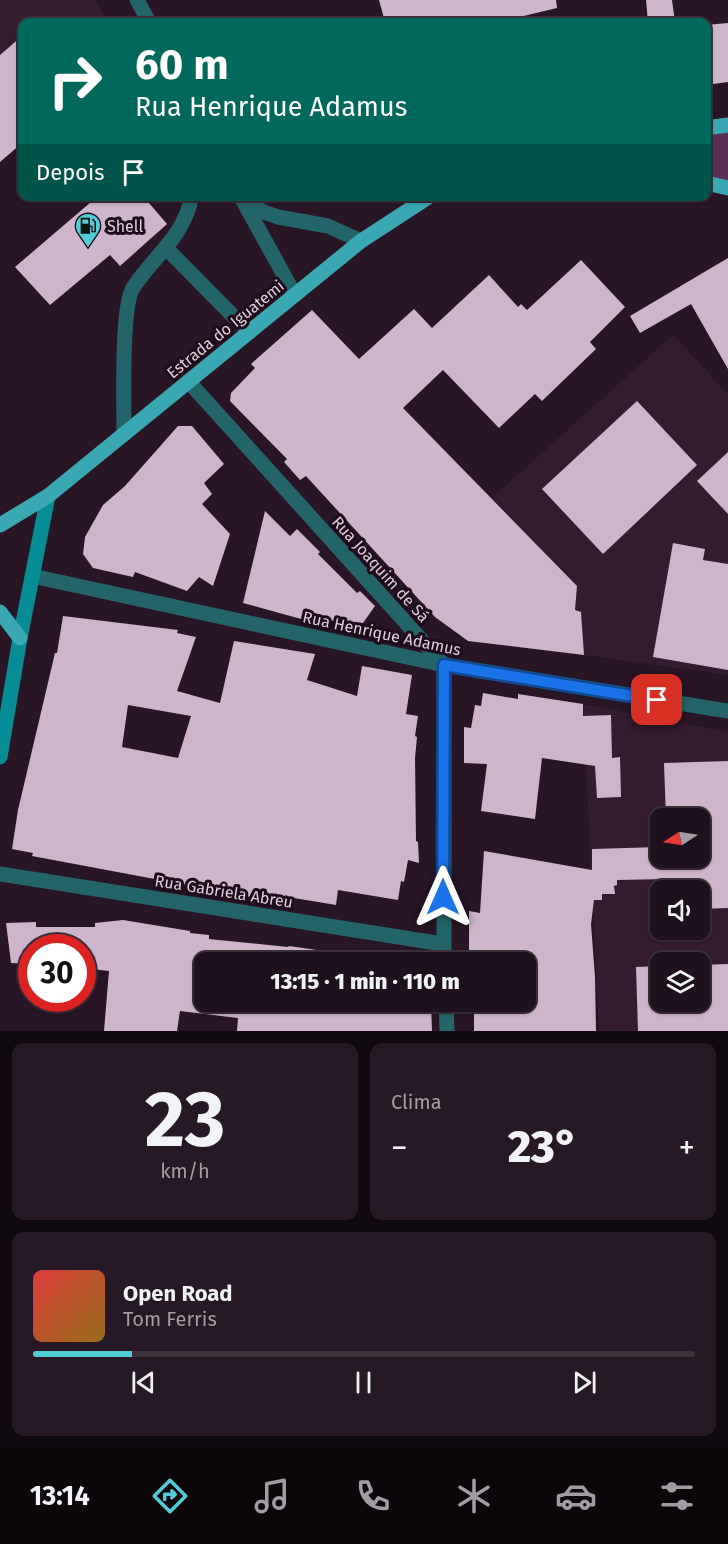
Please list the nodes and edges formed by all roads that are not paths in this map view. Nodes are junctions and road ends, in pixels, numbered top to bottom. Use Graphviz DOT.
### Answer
graph roads {
  1 [pos="137,0"];
  2 [pos="146,18"];
  3 [pos="728,125"];
  4 [pos="711,127"];
  5 [pos="711,184"];
  6 [pos="728,188"];
  7 [pos="190,201"];
  8 [pos="243,201"];
  9 [pos="247,201"];
  10 [pos="422,201"];
  11 [pos="361,241"];
  12 [pos="166,248"];
  13 [pos="295,295"];
  14 [pos="249,332"];
  15 [pos="189,382"];
  16 [pos="124,434"];
  17 [pos="48,496"];
  18 [pos="0,525"];
  19 [pos="32,576"];
  20 [pos="0,612"];
  21 [pos="20,638"];
  22 [pos="444,665"];
  23 [pos="728,711"];
  24 [pos="0,757"];
  25 [pos="0,874"];
  26 [pos="443,944"];
  27 [pos="443,952"];
  28 [pos="446,1012"];
  29 [pos="447,1031"];
  1 -- 2 [label="street"];
  3 -- 4 [label="main road"];
  5 -- 6 [label="main road"];
  7 -- 12 [label="street"];
  8 -- 13 [label="street"];
  9 -- 11 [label="street"];
  10 -- 11 [label="main road, Estrada do Iguatemi"];
  11 -- 13 [label="main road, Estrada do Iguatemi"];
  12 -- 14 [label="street"];
  12 -- 16 [label="street"];
  13 -- 14 [label="main road, Estrada do Iguatemi"];
  14 -- 15 [label="main road, Estrada do Iguatemi"];
  15 -- 16 [label="main road, Estrada do Iguatemi"];
  15 -- 22 [label="street, Rua Joaquim de Sá"];
  16 -- 17 [label="main road, Estrada do Iguatemi"];
  17 -- 18 [label="main road, Estrada do Iguatemi"];
  17 -- 19 [label="main road"];
  19 -- 21 [label="main road"];
  19 -- 22 [label="street, Rua Henrique Adamus"];
  20 -- 21 [label="main road"];
  21 -- 24 [label="main road"];
  22 -- 23 [label="street, Rua Henrique Adamus"];
  22 -- 26 [label="street"];
  25 -- 26 [label="street, Rua Gabriela Abreu"];
  26 -- 27 [label="street"];
  28 -- 29 [label="street"];
}
